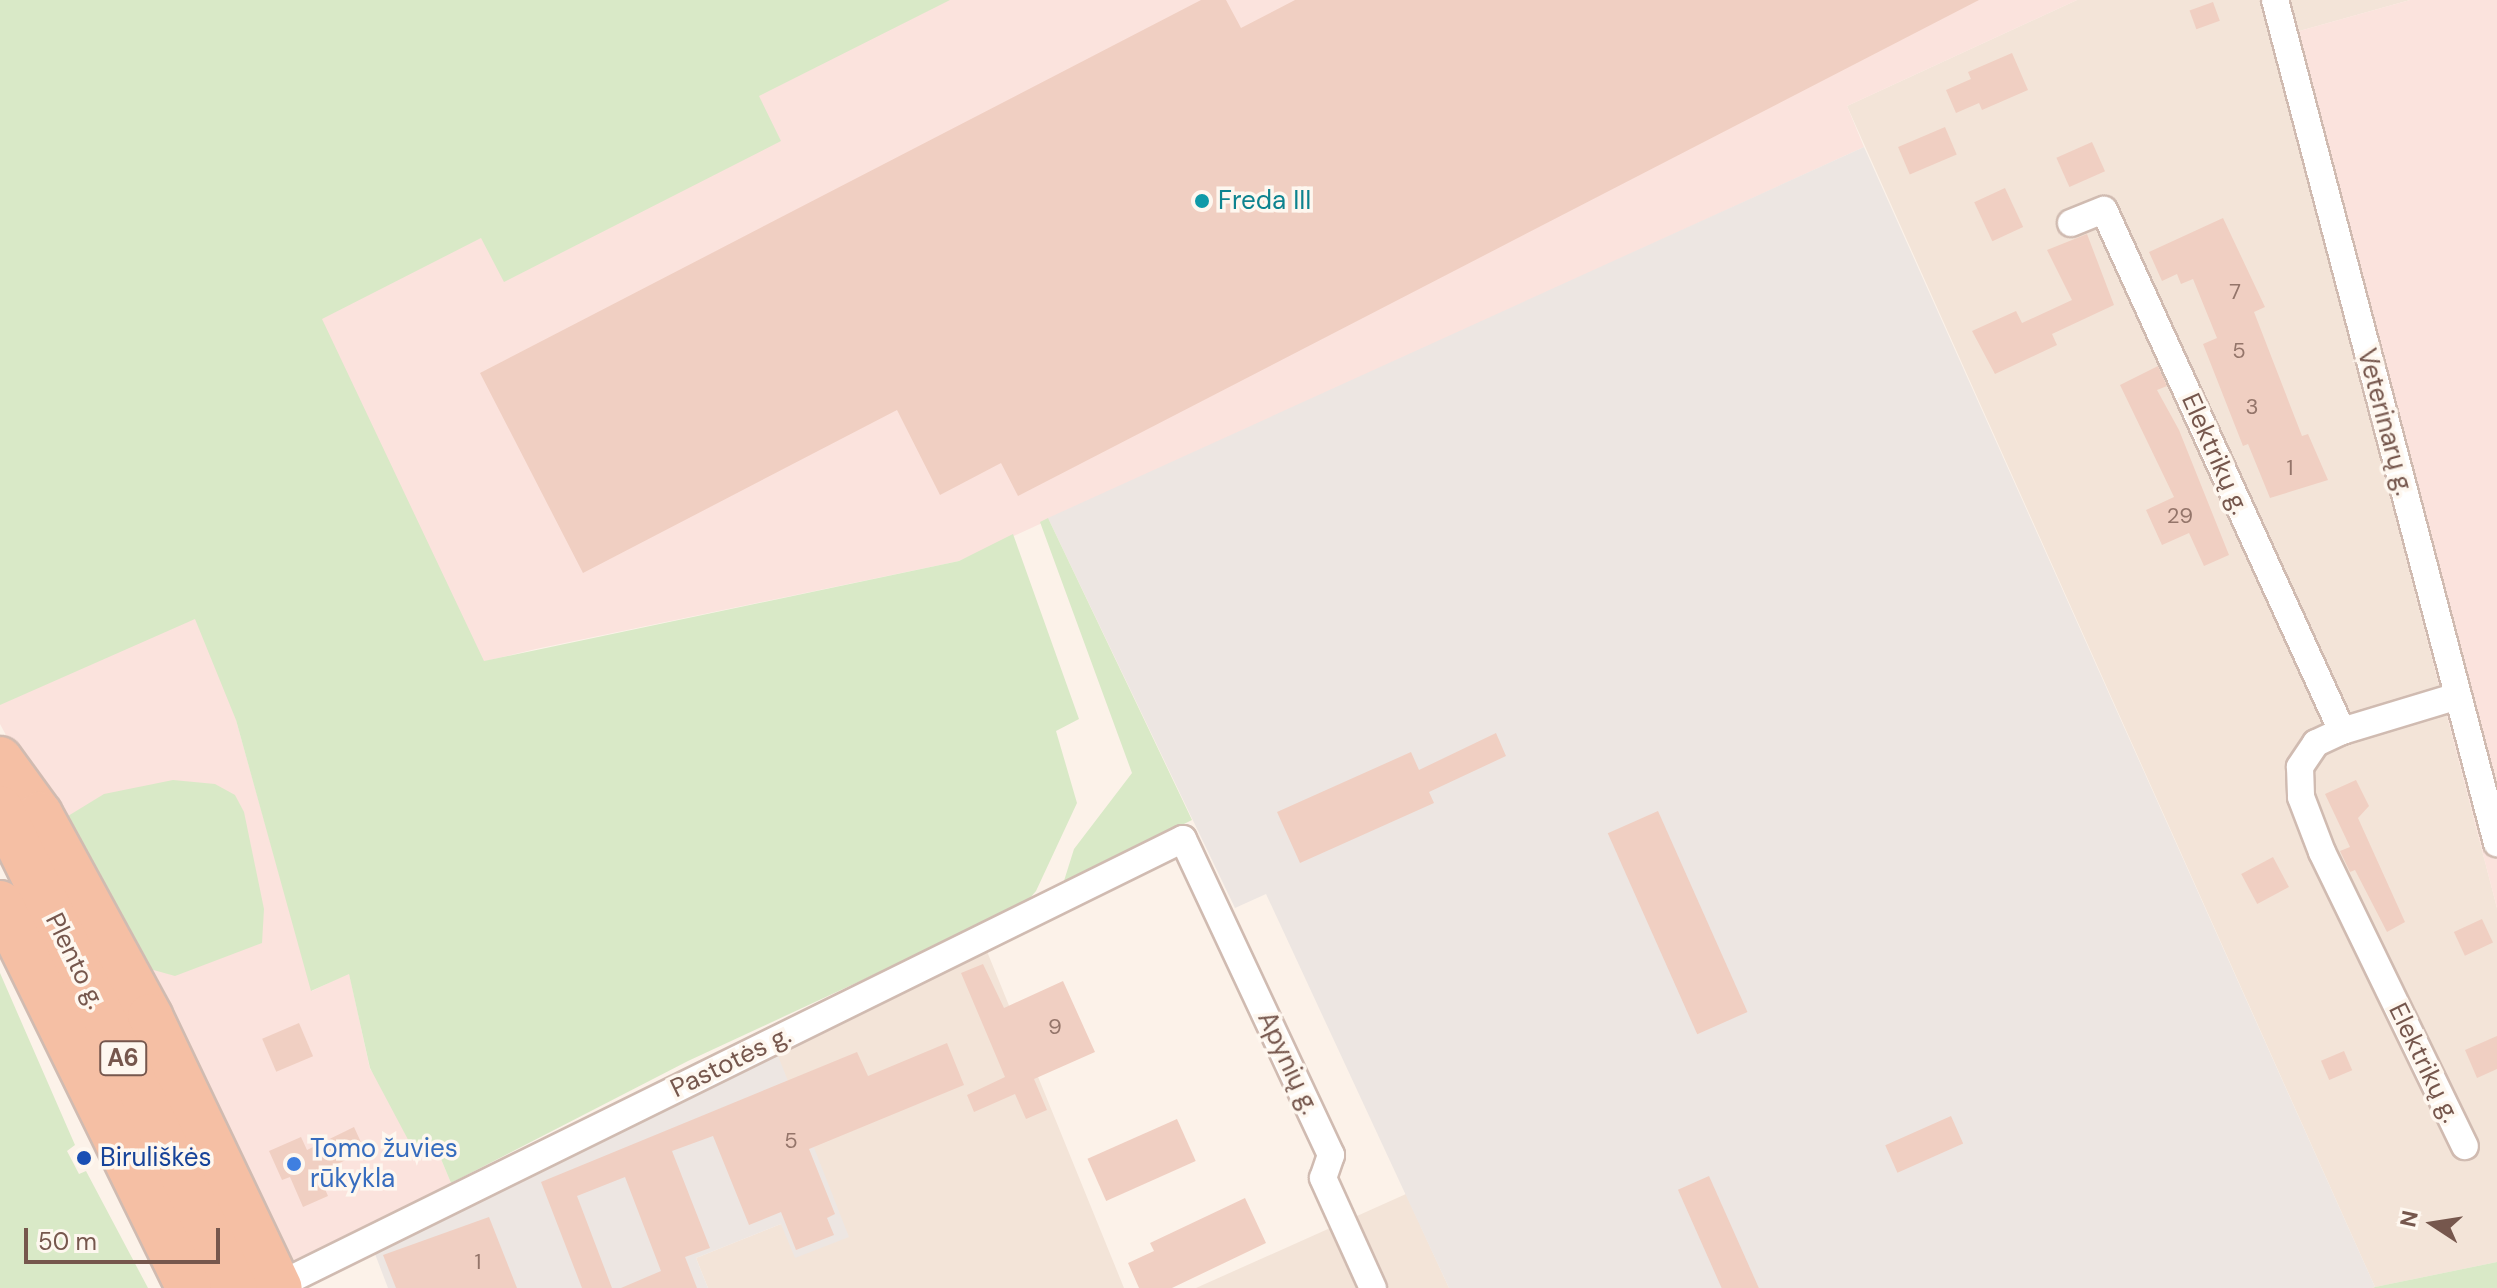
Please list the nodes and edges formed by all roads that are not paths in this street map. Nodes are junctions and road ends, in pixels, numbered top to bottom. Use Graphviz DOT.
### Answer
graph roads {
  1 [pos="2275,0"];
  2 [pos="2071,223"];
  3 [pos="2458,696"];
  4 [pos="2342,731"];
  5 [pos="0,759"];
  6 [pos="0,808"];
  7 [pos="1183,839"];
  8 [pos="2497,843"];
  9 [pos="0,903"];
  10 [pos="2465,1146"];
  11 [pos="279,1287"];
  12 [pos="189,1288"];
  13 [pos="235,1288"];
  14 [pos="1373,1288"];
  1 -- 3 [label="street, Veterinarų g."];
  2 -- 4 [label="street, Elektrikų g."];
  3 -- 4 [label="street, Elektrikų g."];
  3 -- 8 [label="street, Veterinarų g."];
  4 -- 10 [label="street, Elektrikų g."];
  5 -- 11 [label="highway"];
  6 -- 13 [label="highway, Plento g. / A6"];
  7 -- 11 [label="street, Pastotės g."];
  7 -- 14 [label="street, Apynių g."];
  9 -- 12 [label="highway, Plento g. / A6"];
}
